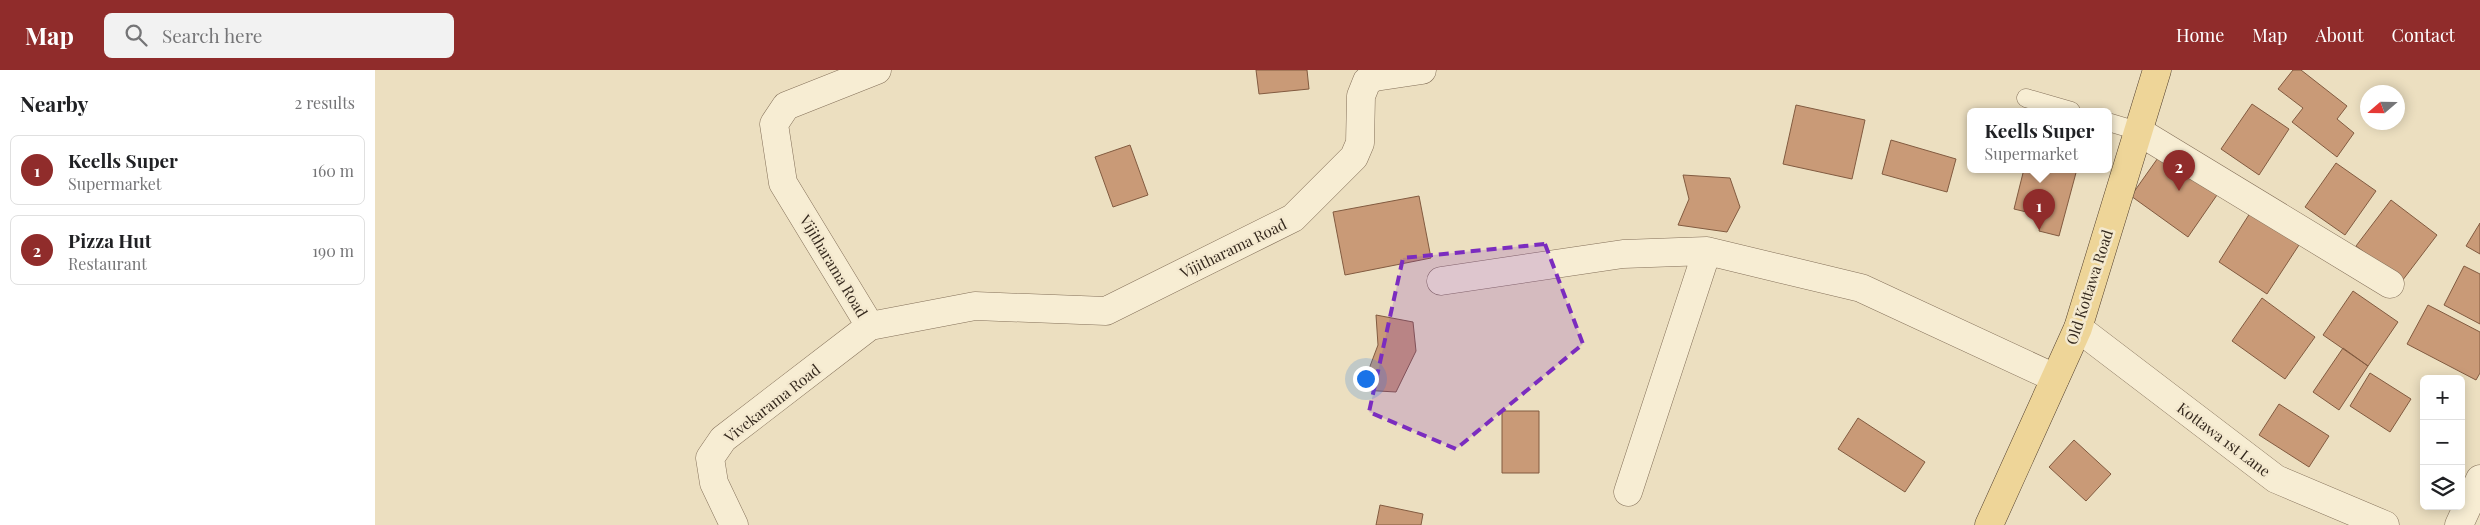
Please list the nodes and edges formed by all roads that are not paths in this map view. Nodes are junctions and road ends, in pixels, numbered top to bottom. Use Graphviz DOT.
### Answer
graph roads {
  1 [pos="877,70"];
  2 [pos="1423,70"];
  3 [pos="2157,70"];
  4 [pos="2026,98"];
  5 [pos="2061,108"];
  6 [pos="2112,123"];
  7 [pos="2139,131"];
  8 [pos="1707,251"];
  9 [pos="1441,281"];
  10 [pos="2390,284"];
  11 [pos="870,326"];
  12 [pos="2078,328"];
  13 [pos="2055,378"];
  14 [pos="2480,479"];
  15 [pos="1628,492"];
  16 [pos="734,525"];
  17 [pos="1989,525"];
  18 [pos="2385,525"];
  19 [pos="2459,525"];
  1 -- 11 [label="street, Vijitharama Road"];
  2 -- 11 [label="street, Vijitharama Road"];
  3 -- 7 [label="main road, Old Kottawa Road"];
  4 -- 5 [label="lane"];
  6 -- 7 [label="lane"];
  7 -- 10 [label="street"];
  7 -- 12 [label="main road, Old Kottawa Road"];
  8 -- 9 [label="street"];
  8 -- 13 [label="street"];
  8 -- 15 [label="street"];
  11 -- 16 [label="street, Vivekarama Road"];
  12 -- 13 [label="main road, Old Kottawa Road"];
  12 -- 18 [label="street, Kottawa 1st Lane"];
  13 -- 17 [label="main road, Old Kottawa Road"];
  14 -- 19 [label="street"];
}
